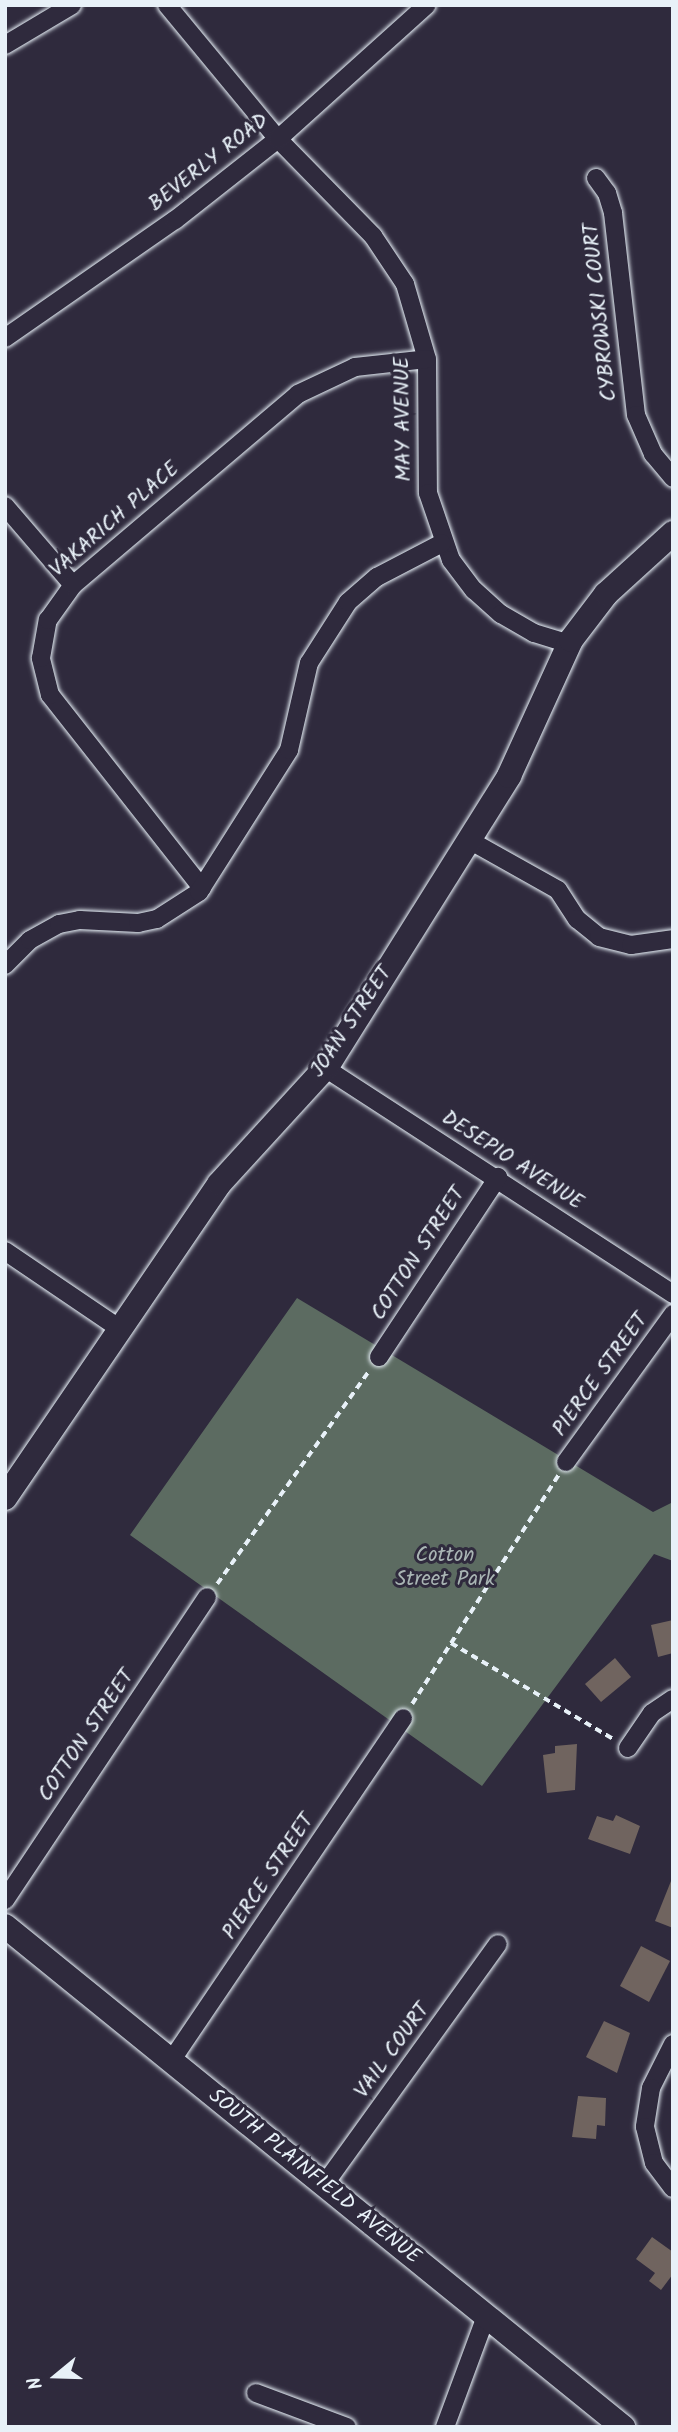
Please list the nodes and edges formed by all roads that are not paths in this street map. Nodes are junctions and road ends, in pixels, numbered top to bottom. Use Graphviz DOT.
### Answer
graph roads {
  1 [pos="72,5"];
  2 [pos="167,5"];
  3 [pos="426,5"];
  4 [pos="5,45"];
  5 [pos="278,139"];
  6 [pos="596,177"];
  7 [pos="5,338"];
  8 [pos="427,359"];
  9 [pos="673,478"];
  10 [pos="5,506"];
  11 [pos="673,533"];
  12 [pos="442,543"];
  13 [pos="73,585"];
  14 [pos="569,644"];
  15 [pos="469,840"];
  16 [pos="202,888"];
  17 [pos="673,939"];
  18 [pos="5,965"];
  19 [pos="325,1068"];
  20 [pos="498,1177"];
  21 [pos="5,1251"];
  22 [pos="673,1294"];
  23 [pos="673,1314"];
  24 [pos="120,1329"];
  25 [pos="379,1357"];
  26 [pos="566,1462"];
  27 [pos="5,1499"];
  28 [pos="207,1597"];
  29 [pos="673,1699"];
  30 [pos="404,1718"];
  31 [pos="628,1748"];
  32 [pos="5,1900"];
  33 [pos="5,1926"];
  34 [pos="498,1944"];
  35 [pos="673,2044"];
  36 [pos="171,2061"];
  37 [pos="324,2185"];
  38 [pos="673,2188"];
  39 [pos="486,2316"];
  40 [pos="257,2393"];
  41 [pos="347,2427"];
  42 [pos="445,2427"];
  43 [pos="623,2427"];
  1 -- 4 [label="street"];
  2 -- 5 [label="street, MAY AVENUE"];
  3 -- 5 [label="street, BEVERLY ROAD"];
  5 -- 7 [label="street, BEVERLY ROAD"];
  5 -- 8 [label="street, MAY AVENUE"];
  6 -- 9 [label="street, CYBROWSKI COURT"];
  8 -- 12 [label="street, MAY AVENUE"];
  8 -- 13 [label="street, VAKARICH PLACE"];
  10 -- 13 [label="street"];
  11 -- 14 [label="street, JOAN STREET"];
  12 -- 14 [label="street, MAY AVENUE"];
  12 -- 16 [label="street"];
  13 -- 16 [label="street, VAKARICH PLACE"];
  14 -- 15 [label="street, JOAN STREET"];
  15 -- 17 [label="street"];
  15 -- 19 [label="street, JOAN STREET"];
  16 -- 18 [label="street"];
  19 -- 20 [label="street, DESEPIO AVENUE"];
  19 -- 24 [label="street, JOAN STREET"];
  20 -- 22 [label="street, DESEPIO AVENUE"];
  20 -- 25 [label="street, COTTON STREET"];
  21 -- 24 [label="street"];
  23 -- 26 [label="street, PIERCE STREET"];
  24 -- 27 [label="street, JOAN STREET"];
  28 -- 32 [label="street, COTTON STREET"];
  29 -- 31 [label="street"];
  30 -- 36 [label="street, PIERCE STREET"];
  33 -- 36 [label="street, SOUTH PLAINFIELD AVENUE"];
  34 -- 37 [label="street, VAIL COURT"];
  35 -- 38 [label="street"];
  36 -- 37 [label="street, SOUTH PLAINFIELD AVENUE"];
  37 -- 39 [label="street, SOUTH PLAINFIELD AVENUE"];
  39 -- 42 [label="street"];
  39 -- 43 [label="street, SOUTH PLAINFIELD AVENUE"];
  40 -- 41 [label="street"];
}
